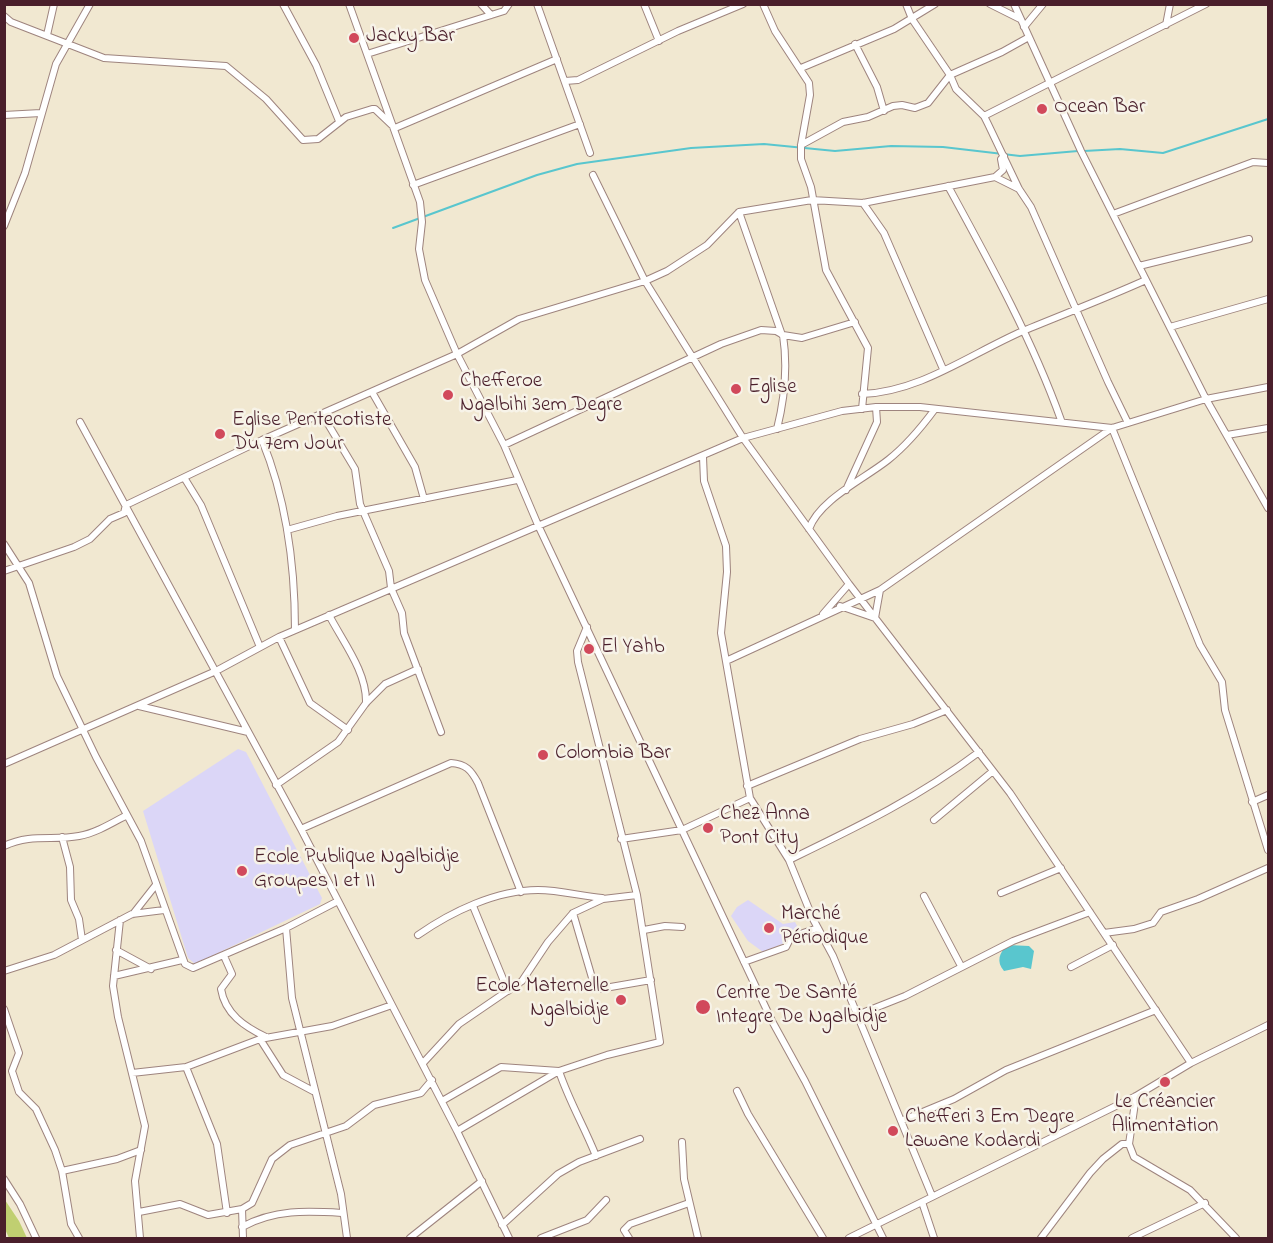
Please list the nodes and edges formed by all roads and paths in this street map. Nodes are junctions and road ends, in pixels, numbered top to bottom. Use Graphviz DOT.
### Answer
graph roads {
  1 [pos="54,4"];
  2 [pos="90,4"];
  3 [pos="283,4"];
  4 [pos="349,4"];
  5 [pos="481,4"];
  6 [pos="509,4"];
  7 [pos="537,4"];
  8 [pos="644,4"];
  9 [pos="743,4"];
  10 [pos="763,4"];
  11 [pos="906,4"];
  12 [pos="935,4"];
  13 [pos="990,4"];
  14 [pos="1014,4"];
  15 [pos="1043,4"];
  16 [pos="1170,4"];
  17 [pos="1206,4"];
  18 [pos="1194,7"];
  19 [pos="491,15"];
  20 [pos="4,16"];
  21 [pos="912,19"];
  22 [pos="1020,19"];
  23 [pos="1166,25"];
  24 [pos="1024,27"];
  25 [pos="46,35"];
  26 [pos="1029,37"];
  27 [pos="659,41"];
  28 [pos="67,42"];
  29 [pos="855,44"];
  30 [pos="367,54"];
  31 [pos="557,59"];
  32 [pos="801,68"];
  33 [pos="950,75"];
  34 [pos="565,81"];
  35 [pos="1050,81"];
  36 [pos="884,111"];
  37 [pos="41,113"];
  38 [pos="4,115"];
  39 [pos="984,116"];
  40 [pos="339,121"];
  41 [pos="580,124"];
  42 [pos="395,128"];
  43 [pos="801,145"];
  44 [pos="590,153"];
  45 [pos="1004,156"];
  46 [pos="1269,163"];
  47 [pos="593,175"];
  48 [pos="995,177"];
  49 [pos="413,185"];
  50 [pos="948,186"];
  51 [pos="1019,189"];
  52 [pos="812,200"];
  53 [pos="863,203"];
  54 [pos="739,212"];
  55 [pos="1113,213"];
  56 [pos="4,225"];
  57 [pos="1250,239"];
  58 [pos="1139,266"];
  59 [pos="1146,280"];
  60 [pos="645,281"];
  61 [pos="1269,299"];
  62 [pos="1076,311"];
  63 [pos="855,322"];
  64 [pos="1170,327"];
  65 [pos="1022,331"];
  66 [pos="783,335"];
  67 [pos="457,354"];
  68 [pos="694,357"];
  69 [pos="943,369"];
  70 [pos="1269,387"];
  71 [pos="372,392"];
  72 [pos="862,394"];
  73 [pos="1206,399"];
  74 [pos="876,407"];
  75 [pos="862,409"];
  76 [pos="935,409"];
  77 [pos="322,414"];
  78 [pos="1061,420"];
  79 [pos="80,422"];
  80 [pos="1128,423"];
  81 [pos="1112,428"];
  82 [pos="1269,428"];
  83 [pos="777,429"];
  84 [pos="1227,435"];
  85 [pos="743,438"];
  86 [pos="262,440"];
  87 [pos="504,445"];
  88 [pos="703,457"];
  89 [pos="185,479"];
  90 [pos="517,480"];
  91 [pos="846,491"];
  92 [pos="424,498"];
  93 [pos="126,505"];
  94 [pos="1269,508"];
  95 [pos="363,511"];
  96 [pos="538,525"];
  97 [pos="809,529"];
  98 [pos="287,530"];
  99 [pos="4,544"];
  100 [pos="20,565"];
  101 [pos="4,571"];
  102 [pos="849,584"];
  103 [pos="391,588"];
  104 [pos="880,590"];
  105 [pos="860,597"];
  106 [pos="840,606"];
  107 [pos="329,615"];
  108 [pos="820,616"];
  109 [pos="875,618"];
  110 [pos="587,627"];
  111 [pos="295,630"];
  112 [pos="279,637"];
  113 [pos="260,647"];
  114 [pos="726,661"];
  115 [pos="418,669"];
  116 [pos="216,671"];
  117 [pos="367,689"];
  118 [pos="375,696"];
  119 [pos="940,700"];
  120 [pos="366,703"];
  121 [pos="139,706"];
  122 [pos="947,710"];
  123 [pos="936,714"];
  124 [pos="82,728"];
  125 [pos="348,730"];
  126 [pos="249,732"];
  127 [pos="441,732"];
  128 [pos="979,752"];
  129 [pos="4,764"];
  130 [pos="993,771"];
  131 [pos="276,785"];
  132 [pos="747,786"];
  133 [pos="1269,795"];
  134 [pos="750,798"];
  135 [pos="1252,802"];
  136 [pos="127,815"];
  137 [pos="934,820"];
  138 [pos="301,829"];
  139 [pos="682,830"];
  140 [pos="62,837"];
  141 [pos="621,839"];
  142 [pos="4,846"];
  143 [pos="1269,850"];
  144 [pos="789,860"];
  145 [pos="1061,868"];
  146 [pos="1269,868"];
  147 [pos="155,886"];
  148 [pos="521,892"];
  149 [pos="1001,893"];
  150 [pos="637,895"];
  151 [pos="924,896"];
  152 [pos="603,898"];
  153 [pos="338,901"];
  154 [pos="473,906"];
  155 [pos="164,910"];
  156 [pos="1090,912"];
  157 [pos="573,913"];
  158 [pos="132,914"];
  159 [pos="120,920"];
  160 [pos="682,927"];
  161 [pos="286,928"];
  162 [pos="818,928"];
  163 [pos="644,930"];
  164 [pos="1104,933"];
  165 [pos="418,935"];
  166 [pos="82,940"];
  167 [pos="1113,945"];
  168 [pos="116,950"];
  169 [pos="224,956"];
  170 [pos="182,960"];
  171 [pos="744,962"];
  172 [pos="961,966"];
  173 [pos="1071,967"];
  174 [pos="151,969"];
  175 [pos="4,970"];
  176 [pos="114,976"];
  177 [pos="651,980"];
  178 [pos="508,991"];
  179 [pos="392,1005"];
  180 [pos="4,1009"];
  181 [pos="1156,1010"];
  182 [pos="857,1015"];
  183 [pos="1269,1025"];
  184 [pos="300,1034"];
  185 [pos="263,1038"];
  186 [pos="423,1063"];
  187 [pos="1191,1063"];
  188 [pos="186,1067"];
  189 [pos="559,1071"];
  190 [pos="132,1073"];
  191 [pos="432,1080"];
  192 [pos="313,1091"];
  193 [pos="737,1091"];
  194 [pos="1136,1096"];
  195 [pos="442,1101"];
  196 [pos="900,1121"];
  197 [pos="457,1131"];
  198 [pos="324,1132"];
  199 [pos="640,1139"];
  200 [pos="682,1142"];
  201 [pos="1129,1144"];
  202 [pos="141,1150"];
  203 [pos="596,1156"];
  204 [pos="63,1172"];
  205 [pos="4,1179"];
  206 [pos="482,1181"];
  207 [pos="932,1196"];
  208 [pos="606,1200"];
  209 [pos="922,1202"];
  210 [pos="689,1203"];
  211 [pos="1205,1203"];
  212 [pos="242,1209"];
  213 [pos="139,1212"];
  214 [pos="227,1213"];
  215 [pos="343,1213"];
  216 [pos="877,1224"];
  217 [pos="502,1225"];
  218 [pos="242,1227"];
  219 [pos="507,1236"];
  220 [pos="1137,1238"];
  221 [pos="36,1239"];
  222 [pos="79,1239"];
  223 [pos="140,1239"];
  224 [pos="243,1239"];
  225 [pos="346,1239"];
  226 [pos="410,1239"];
  227 [pos="500,1239"];
  228 [pos="541,1239"];
  229 [pos="629,1239"];
  230 [pos="698,1239"];
  231 [pos="823,1239"];
  232 [pos="849,1239"];
  233 [pos="883,1239"];
  234 [pos="934,1239"];
  235 [pos="1041,1239"];
  236 [pos="1236,1239"];
  1 -- 25 [label="street"];
  2 -- 28 [label="street"];
  3 -- 40 [label="street"];
  4 -- 30 [label="street"];
  5 -- 19 [label="street"];
  6 -- 19 [label="street"];
  7 -- 31 [label="street"];
  8 -- 27 [label="street"];
  9 -- 27 [label="street"];
  10 -- 32 [label="street"];
  11 -- 21 [label="street"];
  12 -- 21 [label="street"];
  13 -- 22 [label="street"];
  14 -- 22 [label="street"];
  15 -- 24 [label="street"];
  16 -- 23 [label="street"];
  17 -- 18 [label="street"];
  18 -- 23 [label="street"];
  19 -- 30 [label="street"];
  20 -- 25 [label="street"];
  21 -- 29 [label="street"];
  21 -- 33 [label="street"];
  22 -- 24 [label="street"];
  23 -- 35 [label="street"];
  24 -- 26 [label="street"];
  25 -- 28 [label="street"];
  26 -- 33 [label="street"];
  26 -- 35 [label="street"];
  27 -- 34 [label="street"];
  28 -- 37 [label="street"];
  28 -- 40 [label="street"];
  29 -- 32 [label="street"];
  29 -- 36 [label="street"];
  30 -- 42 [label="street"];
  31 -- 34 [label="street"];
  31 -- 42 [label="street"];
  32 -- 43 [label="street"];
  33 -- 36 [label="street"];
  33 -- 39 [label="street"];
  34 -- 41 [label="street"];
  35 -- 39 [label="street"];
  35 -- 55 [label="street"];
  36 -- 43 [label="street"];
  37 -- 38 [label="street"];
  37 -- 56 [label="street"];
  39 -- 45 [label="street"];
  40 -- 42 [label="street"];
  41 -- 44 [label="street"];
  41 -- 49 [label="street"];
  42 -- 49 [label="street"];
  43 -- 52 [label="street"];
  45 -- 48 [label="street"];
  45 -- 51 [label="street"];
  46 -- 55 [label="street"];
  47 -- 60 [label="street"];
  48 -- 50 [label="street"];
  48 -- 51 [label="street"];
  49 -- 67 [label="street"];
  50 -- 53 [label="street"];
  50 -- 65 [label="street"];
  51 -- 62 [label="street"];
  52 -- 53 [label="street"];
  52 -- 54 [label="street"];
  52 -- 63 [label="street"];
  53 -- 69 [label="street"];
  54 -- 60 [label="street"];
  54 -- 66 [label="street"];
  55 -- 58 [label="street"];
  57 -- 58 [label="street"];
  58 -- 59 [label="street"];
  59 -- 62 [label="street"];
  59 -- 64 [label="street"];
  60 -- 67 [label="street"];
  60 -- 68 [label="street"];
  61 -- 64 [label="street"];
  62 -- 65 [label="street"];
  62 -- 80 [label="street"];
  63 -- 66 [label="street"];
  63 -- 72 [label="street"];
  64 -- 73 [label="street"];
  65 -- 69 [label="street"];
  65 -- 78 [label="street"];
  66 -- 68 [label="street"];
  66 -- 83 [label="street"];
  67 -- 71 [label="street"];
  67 -- 87 [label="street"];
  68 -- 85 [label="street"];
  68 -- 87 [label="street"];
  69 -- 72 [label="street"];
  70 -- 73 [label="street"];
  71 -- 77 [label="street"];
  71 -- 92 [label="street"];
  72 -- 75 [label="street"];
  73 -- 80 [label="street"];
  73 -- 84 [label="street"];
  74 -- 75 [label="street"];
  74 -- 76 [label="street"];
  74 -- 91 [label="street"];
  75 -- 83 [label="street"];
  76 -- 78 [label="street"];
  76 -- 91 [label="street"];
  77 -- 86 [label="street"];
  77 -- 95 [label="street"];
  78 -- 81 [label="street"];
  79 -- 93 [label="street"];
  80 -- 81 [label="street"];
  81 -- 104 [label="street"];
  81 -- 135 [label="street"];
  82 -- 84 [label="street"];
  83 -- 85 [label="street"];
  84 -- 94 [label="street"];
  85 -- 88 [label="street"];
  85 -- 97 [label="street"];
  86 -- 89 [label="street"];
  86 -- 98 [label="street"];
  87 -- 90 [label="street"];
  88 -- 96 [label="street"];
  88 -- 114 [label="street"];
  89 -- 93 [label="street"];
  89 -- 113 [label="street"];
  90 -- 92 [label="street"];
  90 -- 96 [label="street"];
  91 -- 97 [label="street"];
  92 -- 95 [label="street"];
  93 -- 100 [label="street"];
  93 -- 116 [label="street"];
  95 -- 98 [label="street"];
  95 -- 103 [label="street"];
  96 -- 103 [label="street"];
  96 -- 110 [label="street"];
  97 -- 102 [label="street"];
  98 -- 111 [label="street"];
  99 -- 100 [label="street"];
  100 -- 101 [label="street"];
  100 -- 124 [label="street"];
  102 -- 105 [label="street"];
  102 -- 108 [label="street"];
  103 -- 107 [label="street"];
  103 -- 115 [label="street"];
  104 -- 105 [label="street"];
  104 -- 109 [label="street"];
  105 -- 106 [label="street"];
  105 -- 109 [label="street"];
  106 -- 108 [label="street"];
  106 -- 109 [label="street"];
  107 -- 111 [label="street"];
  107 -- 117 [label="street"];
  108 -- 114 [label="street"];
  109 -- 119 [label="street"];
  110 -- 139 [label="street"];
  110 -- 141 [label="street"];
  111 -- 112 [label="street"];
  112 -- 113 [label="street"];
  112 -- 125 [label="street"];
  113 -- 116 [label="street"];
  114 -- 132 [label="street"];
  115 -- 118 [label="street"];
  115 -- 127 [label="street"];
  116 -- 121 [label="street"];
  116 -- 126 [label="street"];
  117 -- 118 [label="street"];
  117 -- 120 [label="street"];
  118 -- 120 [label="street"];
  119 -- 122 [label="street"];
  119 -- 123 [label="street"];
  120 -- 125 [label="street"];
  121 -- 124 [label="street"];
  121 -- 126 [label="street"];
  122 -- 123 [label="street"];
  122 -- 128 [label="street"];
  123 -- 132 [label="street"];
  124 -- 129 [label="street"];
  124 -- 136 [label="street"];
  125 -- 131 [label="street"];
  126 -- 131 [label="street"];
  128 -- 130 [label="street"];
  128 -- 144 [label="street"];
  130 -- 137 [label="street"];
  130 -- 145 [label="street"];
  131 -- 138 [label="street"];
  132 -- 134 [label="street"];
  133 -- 135 [label="street"];
  134 -- 139 [label="street"];
  134 -- 144 [label="street"];
  135 -- 143 [label="street"];
  136 -- 140 [label="street"];
  136 -- 147 [label="street"];
  138 -- 148 [label="street"];
  138 -- 153 [label="street"];
  139 -- 141 [label="street"];
  139 -- 171 [label="street"];
  140 -- 142 [label="street"];
  140 -- 166 [label="street"];
  141 -- 150 [label="street"];
  144 -- 162 [label="street"];
  145 -- 149 [label="street"];
  145 -- 156 [label="street"];
  146 -- 164 [label="street"];
  147 -- 155 [label="street"];
  147 -- 158 [label="street"];
  148 -- 152 [label="street"];
  148 -- 154 [label="street"];
  150 -- 152 [label="street"];
  150 -- 163 [label="street"];
  151 -- 172 [label="street"];
  152 -- 157 [label="street"];
  153 -- 161 [label="street"];
  153 -- 179 [label="street"];
  154 -- 165 [label="street"];
  154 -- 178 [label="street"];
  155 -- 158 [label="street"];
  155 -- 170 [label="street"];
  156 -- 164 [label="street"];
  156 -- 172 [label="street"];
  157 -- 177 [label="street"];
  157 -- 178 [label="street"];
  158 -- 159 [label="street"];
  159 -- 166 [label="street"];
  159 -- 168 [label="street"];
  160 -- 163 [label="street"];
  161 -- 169 [label="street"];
  161 -- 184 [label="street"];
  162 -- 171 [label="street"];
  162 -- 182 [label="street"];
  163 -- 177 [label="street"];
  164 -- 167 [label="street"];
  166 -- 175 [label="street"];
  167 -- 173 [label="street"];
  167 -- 181 [label="street"];
  168 -- 174 [label="street"];
  168 -- 176 [label="street"];
  169 -- 170 [label="street"];
  169 -- 185 [label="street"];
  170 -- 174 [label="street"];
  171 -- 216 [label="street"];
  172 -- 182 [label="street"];
  174 -- 176 [label="street"];
  176 -- 190 [label="street"];
  177 -- 189 [label="street"];
  178 -- 186 [label="street"];
  179 -- 184 [label="street"];
  179 -- 186 [label="street"];
  180 -- 204 [label="street"];
  181 -- 187 [label="street"];
  181 -- 196 [label="street"];
  182 -- 196 [label="street"];
  183 -- 187 [label="street"];
  184 -- 185 [label="street"];
  184 -- 192 [label="street"];
  185 -- 188 [label="street"];
  185 -- 192 [label="street"];
  186 -- 191 [label="street"];
  187 -- 194 [label="street"];
  188 -- 190 [label="street"];
  188 -- 214 [label="street"];
  189 -- 195 [label="street"];
  189 -- 197 [label="street"];
  189 -- 203 [label="street"];
  190 -- 202 [label="street"];
  191 -- 195 [label="street"];
  191 -- 198 [label="street"];
  192 -- 198 [label="street"];
  193 -- 231 [label="street"];
  194 -- 201 [label="street"];
  194 -- 207 [label="street"];
  195 -- 197 [label="street"];
  196 -- 207 [label="street"];
  197 -- 206 [label="street"];
  198 -- 212 [label="street"];
  198 -- 215 [label="street"];
  199 -- 203 [label="street"];
  200 -- 210 [label="street"];
  201 -- 211 [label="street"];
  201 -- 235 [label="street"];
  202 -- 204 [label="street"];
  202 -- 213 [label="street"];
  203 -- 217 [label="street"];
  204 -- 222 [label="street"];
  205 -- 221 [label="street"];
  206 -- 217 [label="street"];
  206 -- 226 [label="street"];
  207 -- 209 [label="street"];
  208 -- 228 [label="street"];
  209 -- 216 [label="street"];
  209 -- 234 [label="street"];
  210 -- 229 [label="street"];
  210 -- 230 [label="street"];
  211 -- 220 [label="street"];
  211 -- 236 [label="street"];
  212 -- 214 [label="street"];
  212 -- 218 [label="street"];
  213 -- 214 [label="street"];
  213 -- 223 [label="street"];
  215 -- 218 [label="street"];
  215 -- 225 [label="street"];
  216 -- 232 [label="street"];
  216 -- 233 [label="street"];
  217 -- 219 [label="street"];
  218 -- 224 [label="street"];
  219 -- 227 [label="street"];
}
